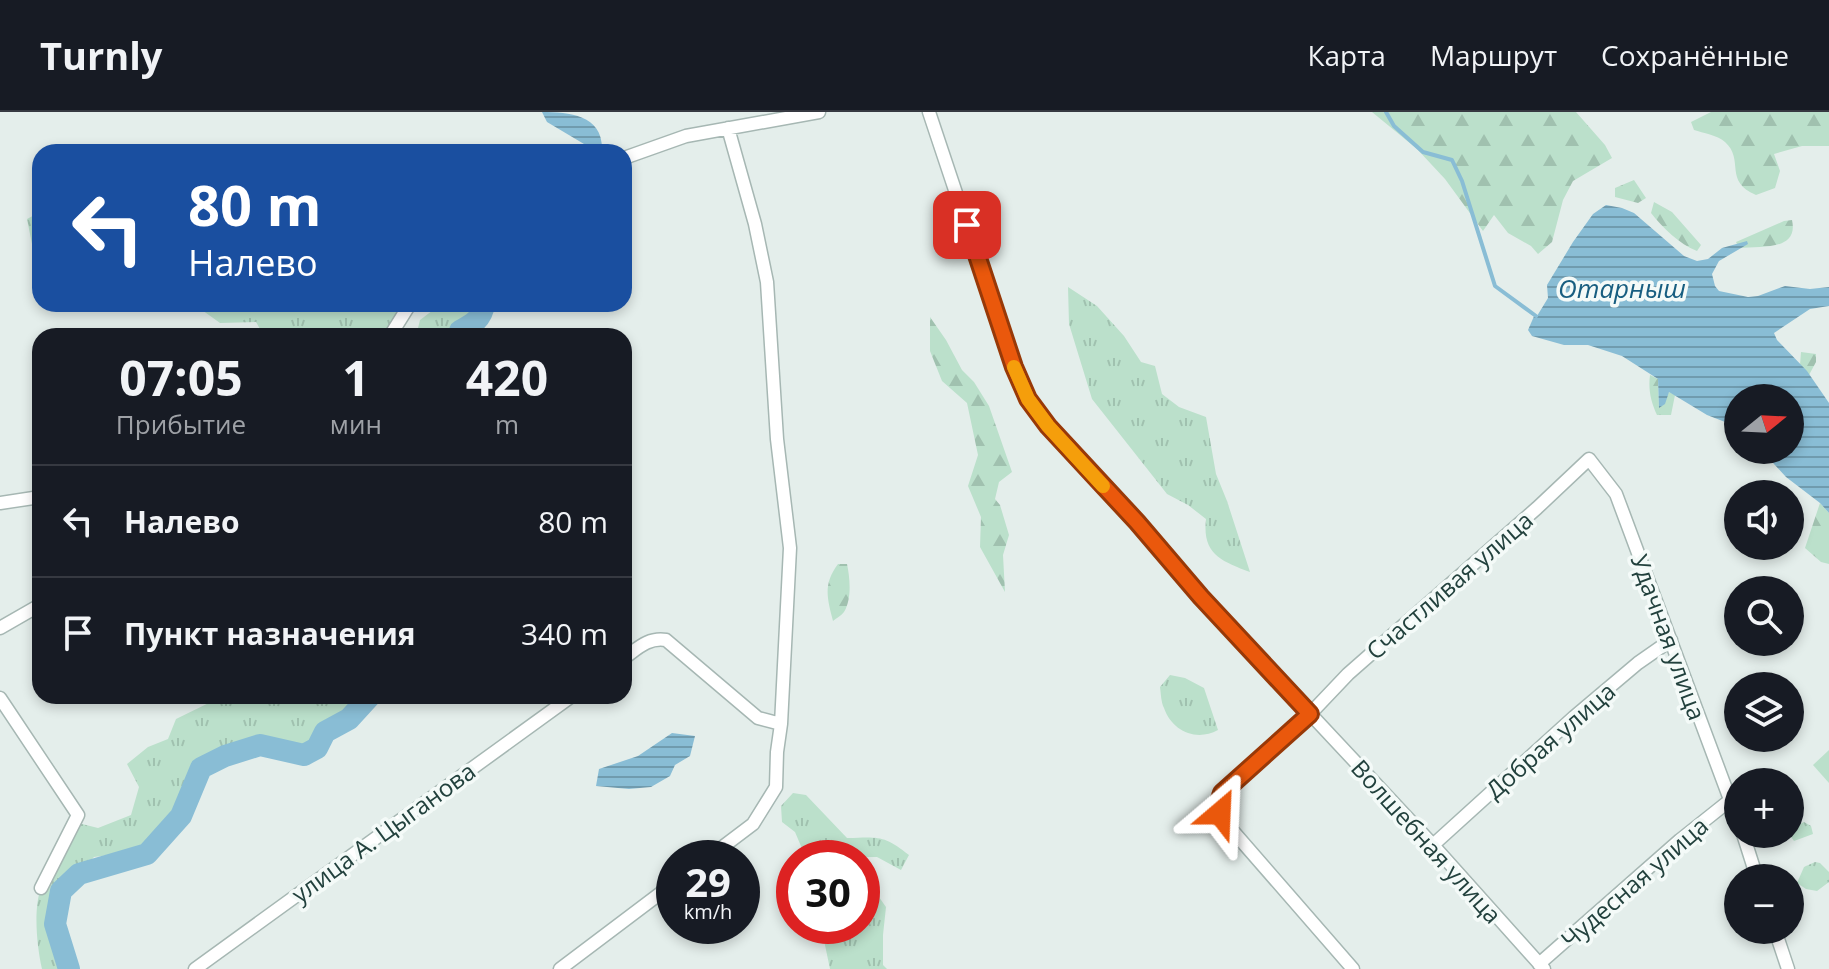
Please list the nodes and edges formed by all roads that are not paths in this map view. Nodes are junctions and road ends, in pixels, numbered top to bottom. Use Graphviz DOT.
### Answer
graph roads {
  1 [pos="819,112"];
  2 [pos="929,112"];
  3 [pos="728,128"];
  4 [pos="632,155"];
  5 [pos="1589,459"];
  6 [pos="32,498"];
  7 [pos="0,503"];
  8 [pos="32,610"];
  9 [pos="0,628"];
  10 [pos="1671,640"];
  11 [pos="632,652"];
  12 [pos="0,698"];
  13 [pos="561,704"];
  14 [pos="1310,714"];
  15 [pos="781,724"];
  16 [pos="1724,787"];
  17 [pos="1724,805"];
  18 [pos="732,840"];
  19 [pos="1433,845"];
  20 [pos="41,888"];
  21 [pos="656,897"];
  22 [pos="1780,944"];
  23 [pos="1542,966"];
  24 [pos="195,969"];
  25 [pos="560,969"];
  26 [pos="1353,969"];
  27 [pos="1788,969"];
  1 -- 3 [label="street"];
  2 -- 14 [label="street, Волшебная улица"];
  3 -- 4 [label="street"];
  3 -- 15 [label="street"];
  5 -- 10 [label="street, Удачная улица"];
  5 -- 14 [label="street, Счастливая улица"];
  6 -- 7 [label="street"];
  8 -- 9 [label="street"];
  10 -- 16 [label="street, Удачная улица"];
  10 -- 19 [label="street, Добрая улица"];
  11 -- 15 [label="street"];
  12 -- 20 [label="street"];
  13 -- 24 [label="street, улица А. Цыганова"];
  14 -- 19 [label="street, Волшебная улица"];
  14 -- 26 [label="street, Счастливая улица"];
  15 -- 18 [label="street"];
  17 -- 23 [label="street, Чудесная улица"];
  19 -- 23 [label="street, Волшебная улица"];
  21 -- 25 [label="street"];
  22 -- 27 [label="street"];
}
